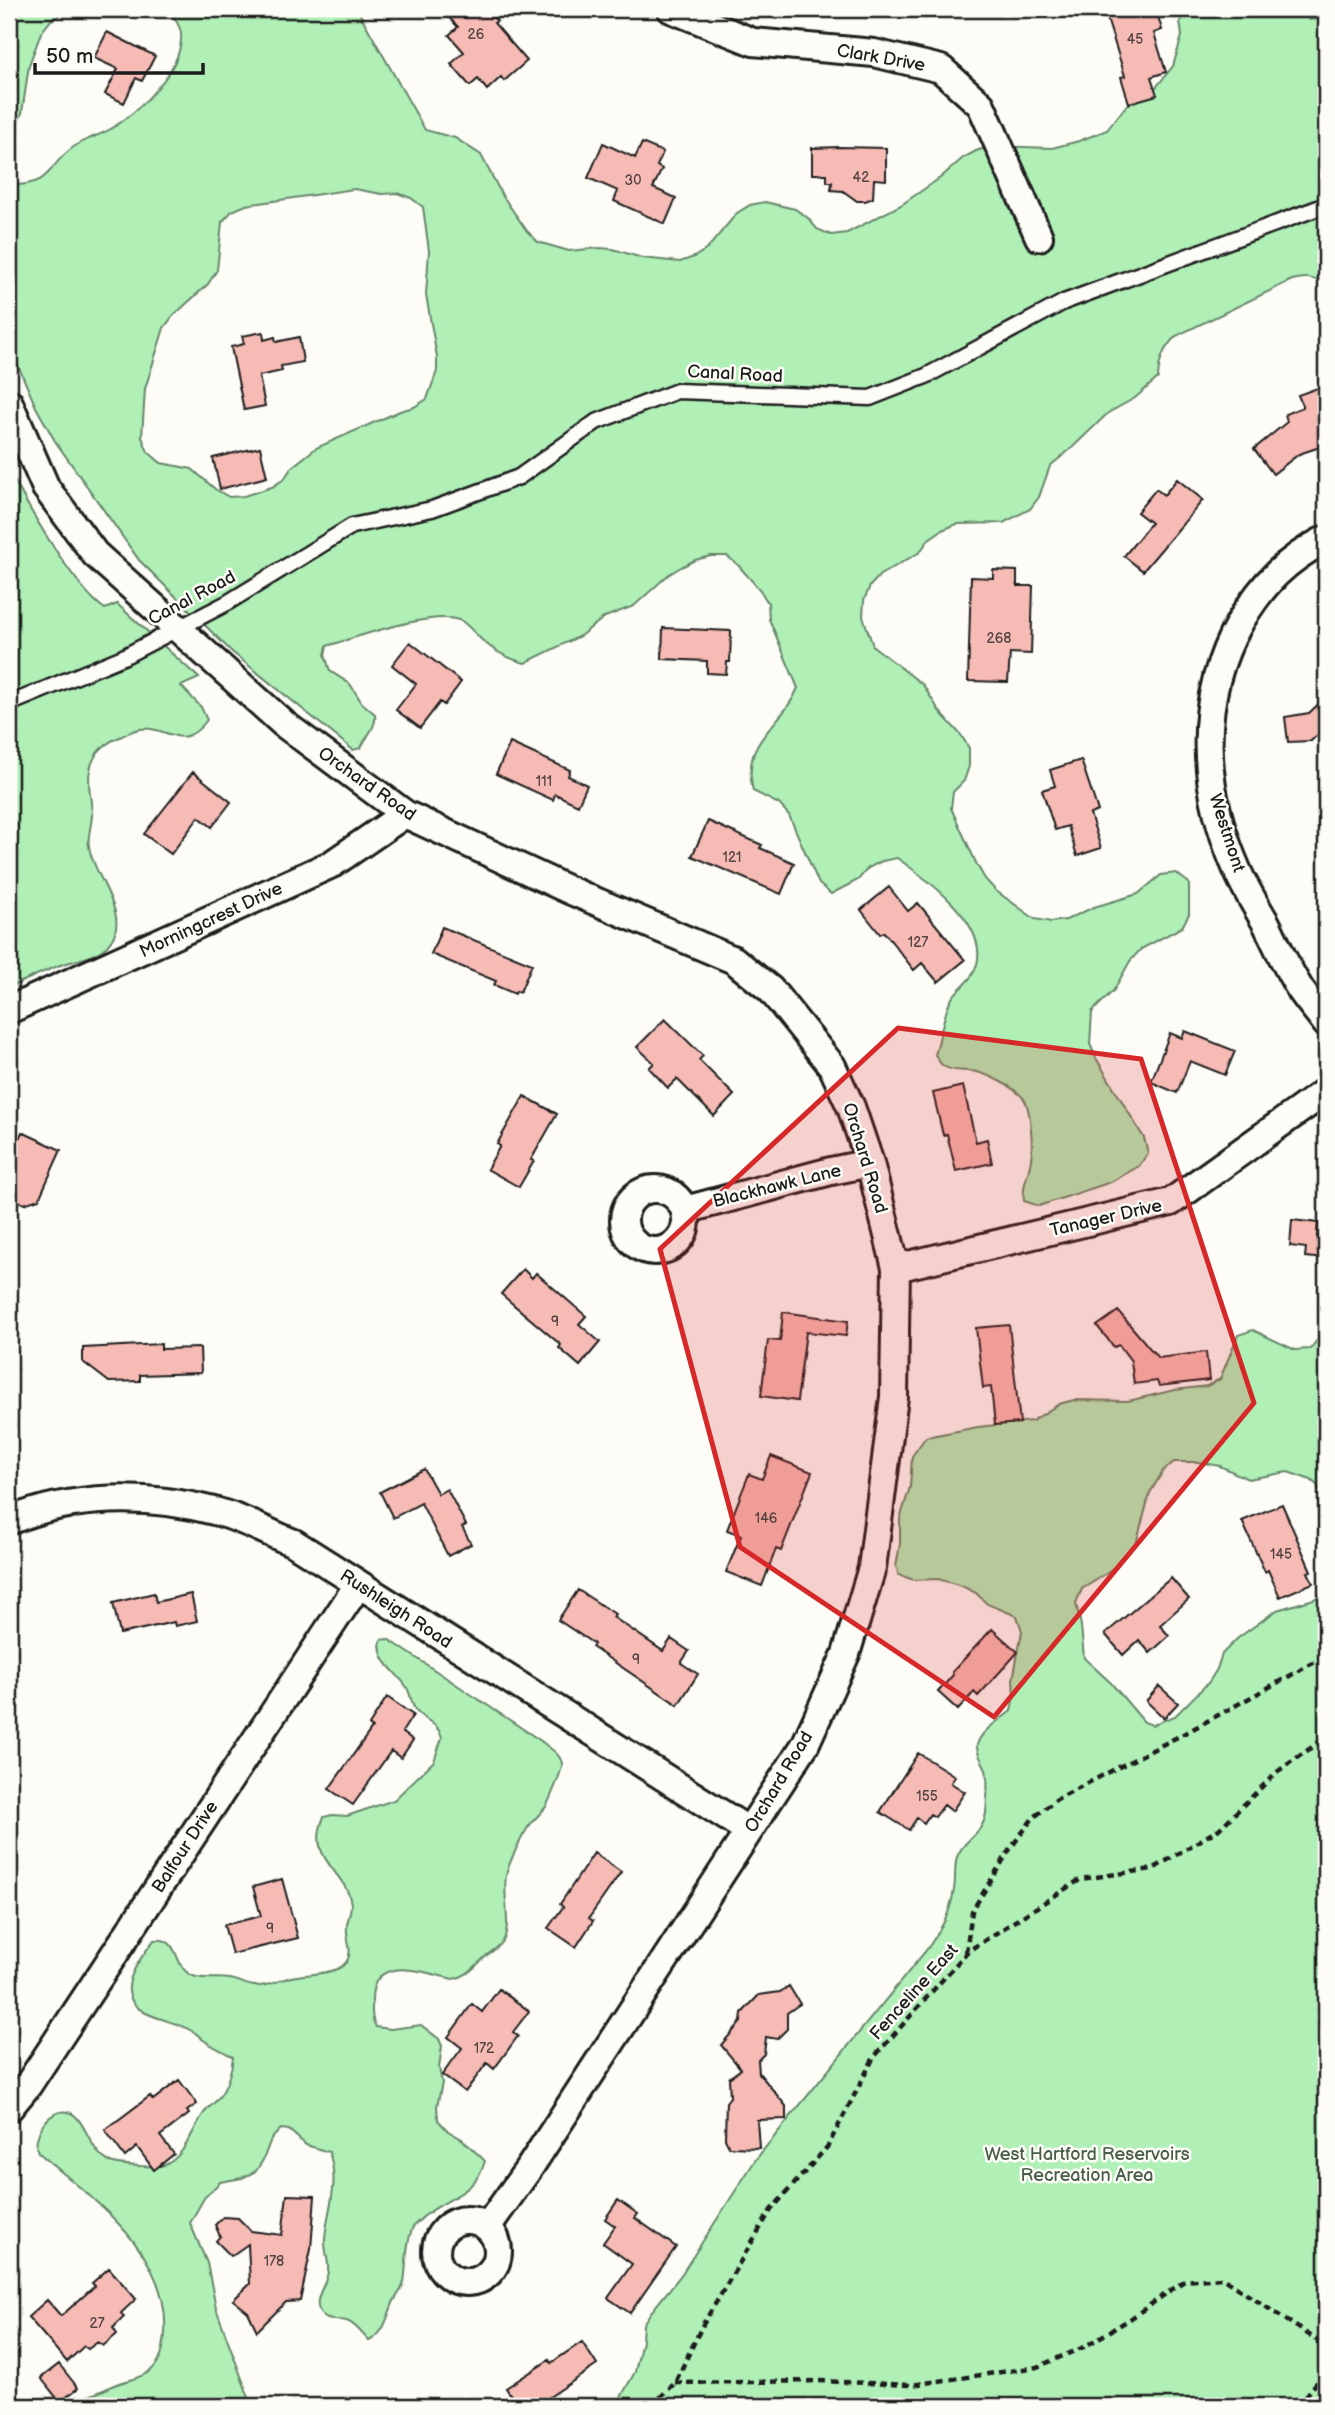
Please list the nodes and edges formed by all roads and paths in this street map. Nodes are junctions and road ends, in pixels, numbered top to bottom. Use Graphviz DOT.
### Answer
graph roads {
  1 [pos="671,9"];
  2 [pos="1326,205"];
  3 [pos="1039,237"];
  4 [pos="9,403"];
  5 [pos="1326,540"];
  6 [pos="177,628"];
  7 [pos="9,704"];
  8 [pos="405,814"];
  9 [pos="9,1010"];
  10 [pos="1326,1023"];
  11 [pos="1326,1091"];
  12 [pos="870,1163"];
  13 [pos="685,1210"];
  14 [pos="896,1268"];
  15 [pos="9,1521"];
  16 [pos="358,1585"];
  17 [pos="1326,1656"];
  18 [pos="1326,1737"];
  19 [pos="749,1832"];
  20 [pos="965,1954"];
  21 [pos="9,2108"];
  22 [pos="487,2227"];
  23 [pos="1326,2346"];
  24 [pos="1326,2371"];
  25 [pos="675,2383"];
  26 [pos="651,2406"];
  27 [pos="1298,2406"];
  1 -- 3 [label="street, Clark Drive"];
  2 -- 6 [label="lane, Canal Road"];
  4 -- 6 [label="street, Orchard Road"];
  5 -- 10 [label="street, Westmont"];
  6 -- 7 [label="lane, Canal Road"];
  6 -- 8 [label="street, Orchard Road"];
  8 -- 9 [label="street, Morningcrest Drive"];
  8 -- 12 [label="street, Orchard Road"];
  11 -- 14 [label="street, Tanager Drive"];
  12 -- 13 [label="street, Blackhawk Lane"];
  12 -- 14 [label="street, Orchard Road"];
  14 -- 19 [label="street, Orchard Road"];
  15 -- 16 [label="street, Rushleigh Road"];
  16 -- 19 [label="street, Rushleigh Road"];
  16 -- 21 [label="street, Balfour Drive"];
  17 -- 20 [label="path"];
  18 -- 20 [label="path, Fenceline East"];
  19 -- 22 [label="street, Orchard Road"];
  20 -- 25 [label="path, Fenceline East"];
  23 -- 25 [label="path"];
  24 -- 27 [label="path"];
  25 -- 26 [label="path, Fenceline East"];
}
